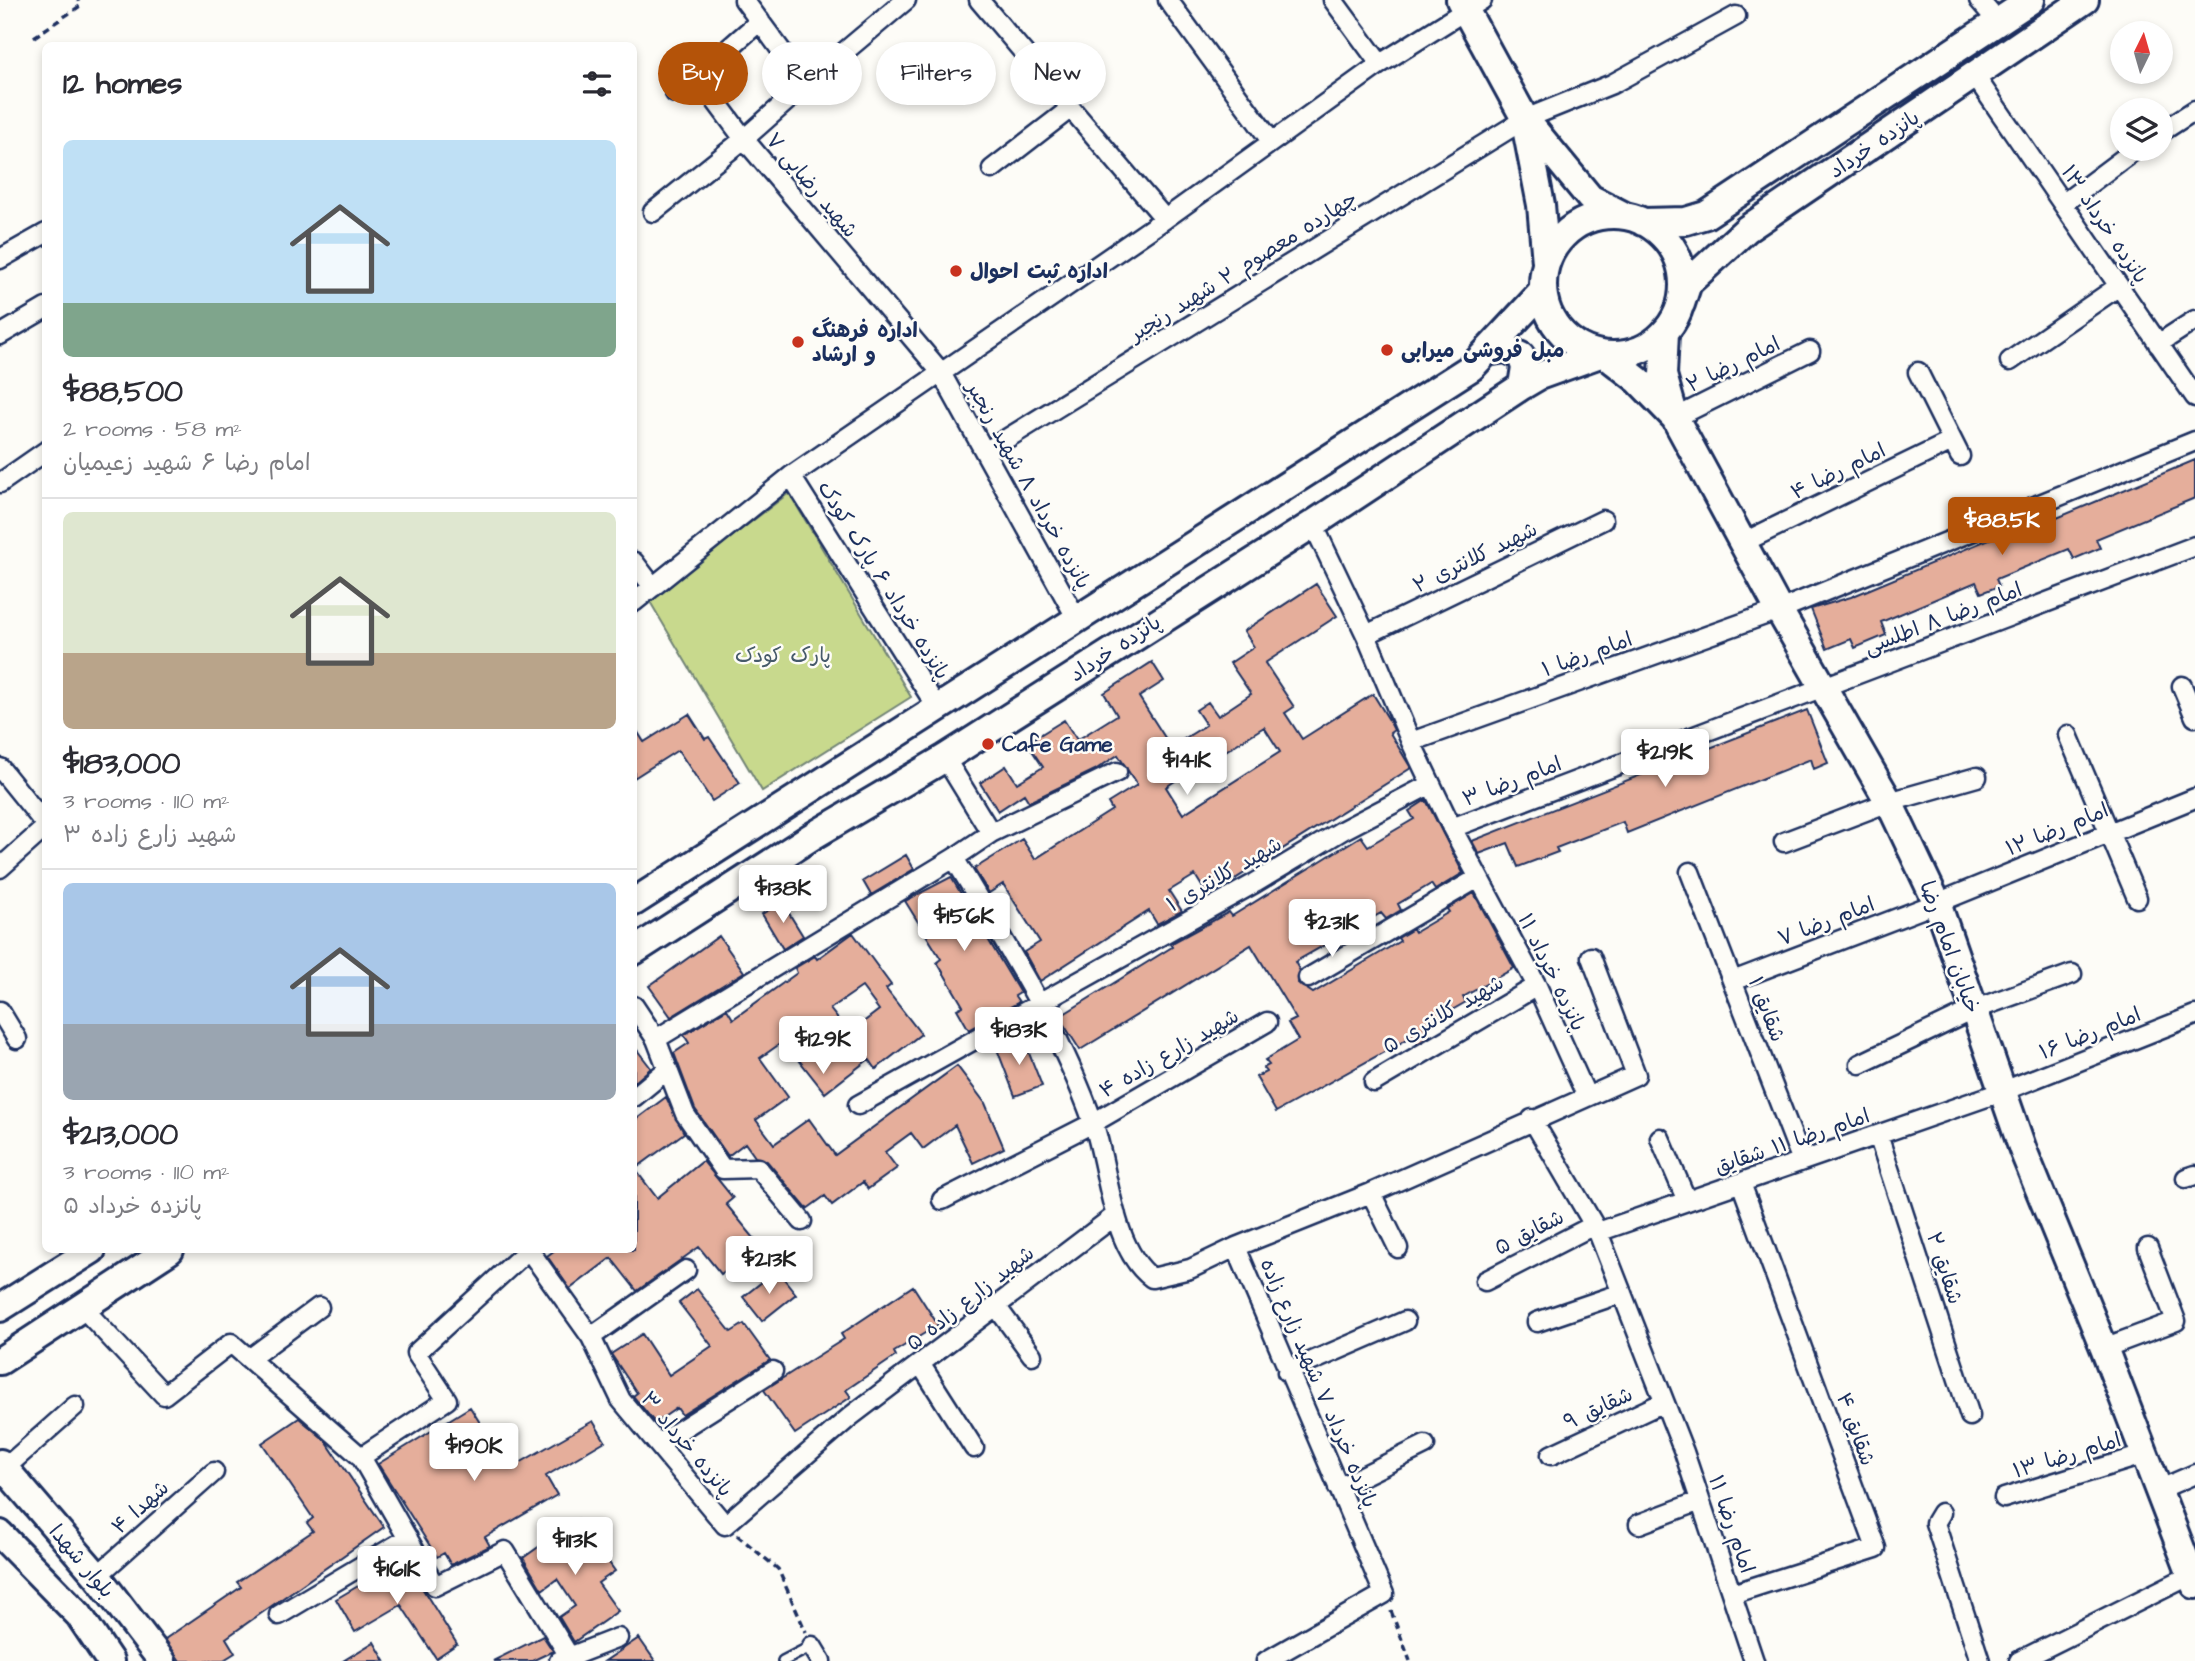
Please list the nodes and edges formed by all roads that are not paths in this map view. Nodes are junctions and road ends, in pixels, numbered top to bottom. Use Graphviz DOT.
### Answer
graph roads {
  1 [pos="744,0"];
  2 [pos="906,0"];
  3 [pos="979,0"];
  4 [pos="1168,0"];
  5 [pos="1333,0"];
  6 [pos="1979,0"];
  7 [pos="2031,0"];
  8 [pos="2085,0"];
  9 [pos="1469,4"];
  10 [pos="1736,16"];
  11 [pos="760,21"];
  12 [pos="1998,22"];
  13 [pos="736,42"];
  14 [pos="776,42"];
  15 [pos="855,42"];
  16 [pos="1380,64"];
  17 [pos="1975,76"];
  18 [pos="719,105"];
  19 [pos="782,105"];
  20 [pos="1071,108"];
  21 [pos="2195,110"];
  22 [pos="1525,119"];
  23 [pos="2173,124"];
  24 [pos="744,139"];
  25 [pos="1271,141"];
  26 [pos="2120,161"];
  27 [pos="992,169"];
  28 [pos="2064,203"];
  29 [pos="653,212"];
  30 [pos="1165,219"];
  31 [pos="1634,219"];
  32 [pos="42,235"];
  33 [pos="0,259"];
  34 [pos="1546,262"];
  35 [pos="2119,286"];
  36 [pos="1542,292"];
  37 [pos="1681,304"];
  38 [pos="42,310"];
  39 [pos="2195,320"];
  40 [pos="1665,332"];
  41 [pos="0,335"];
  42 [pos="2158,344"];
  43 [pos="1811,351"];
  44 [pos="1486,352"];
  45 [pos="1603,355"];
  46 [pos="2010,360"];
  47 [pos="940,371"];
  48 [pos="1918,372"];
  49 [pos="1522,386"];
  50 [pos="2195,397"];
  51 [pos="1675,418"];
  52 [pos="2195,441"];
  53 [pos="985,452"];
  54 [pos="42,454"];
  55 [pos="791,477"];
  56 [pos="0,483"];
  57 [pos="1603,520"];
  58 [pos="1313,524"];
  59 [pos="1744,542"];
  60 [pos="2195,547"];
  61 [pos="637,566"];
  62 [pos="653,587"];
  63 [pos="637,600"];
  64 [pos="1779,610"];
  65 [pos="1078,621"];
  66 [pos="1366,635"];
  67 [pos="2182,686"];
  68 [pos="1825,687"];
  69 [pos="938,709"];
  70 [pos="2194,712"];
  71 [pos="2068,735"];
  72 [pos="1411,742"];
  73 [pos="945,758"];
  74 [pos="0,768"];
  75 [pos="1117,772"];
  76 [pos="1977,777"];
  77 [pos="1431,784"];
  78 [pos="2195,798"];
  79 [pos="1889,802"];
  80 [pos="42,821"];
  81 [pos="1452,828"];
  82 [pos="42,830"];
  83 [pos="2111,832"];
  84 [pos="990,833"];
  85 [pos="1784,842"];
  86 [pos="954,858"];
  87 [pos="0,868"];
  88 [pos="1690,872"];
  89 [pos="1478,877"];
  90 [pos="2137,898"];
  91 [pos="637,900"];
  92 [pos="1937,903"];
  93 [pos="637,949"];
  94 [pos="1591,957"];
  95 [pos="2073,974"];
  96 [pos="1308,978"];
  97 [pos="1732,981"];
  98 [pos="1536,986"];
  99 [pos="1041,1003"];
  100 [pos="637,1010"];
  101 [pos="1973,1010"];
  102 [pos="0,1011"];
  103 [pos="2195,1016"];
  104 [pos="1267,1022"];
  105 [pos="17,1039"];
  106 [pos="656,1039"];
  107 [pos="1860,1064"];
  108 [pos="668,1069"];
  109 [pos="1374,1082"];
  110 [pos="2001,1092"];
  111 [pos="637,1095"];
  112 [pos="1587,1097"];
  113 [pos="858,1105"];
  114 [pos="1532,1119"];
  115 [pos="1093,1122"];
  116 [pos="1878,1135"];
  117 [pos="1660,1138"];
  118 [pos="1802,1161"];
  119 [pos="1741,1183"];
  120 [pos="1371,1193"];
  121 [pos="942,1200"];
  122 [pos="1687,1201"];
  123 [pos="1116,1215"];
  124 [pos="802,1221"];
  125 [pos="1596,1228"];
  126 [pos="1236,1247"];
  127 [pos="1398,1248"];
  128 [pos="2148,1248"];
  129 [pos="87,1253"];
  130 [pos="166,1253"];
  131 [pos="525,1253"];
  132 [pos="530,1253"];
  133 [pos="686,1270"];
  134 [pos="1485,1281"];
  135 [pos="1622,1293"];
  136 [pos="996,1306"];
  137 [pos="318,1307"];
  138 [pos="0,1308"];
  139 [pos="83,1308"];
  140 [pos="1405,1321"];
  141 [pos="1537,1322"];
  142 [pos="591,1337"];
  143 [pos="2104,1348"];
  144 [pos="1032,1355"];
  145 [pos="4,1358"];
  146 [pos="249,1359"];
  147 [pos="922,1365"];
  148 [pos="773,1371"];
  149 [pos="1287,1372"];
  150 [pos="1664,1402"];
  151 [pos="75,1406"];
  152 [pos="851,1416"];
  153 [pos="1970,1416"];
  154 [pos="657,1444"];
  155 [pos="1425,1445"];
  156 [pos="974,1448"];
  157 [pos="1551,1455"];
  158 [pos="2143,1455"];
  159 [pos="361,1457"];
  160 [pos="2,1466"];
  161 [pos="214,1472"];
  162 [pos="2195,1474"];
  163 [pos="1338,1488"];
  164 [pos="2158,1490"];
  165 [pos="2004,1498"];
  166 [pos="1700,1501"];
  167 [pos="1941,1513"];
  168 [pos="1639,1524"];
  169 [pos="0,1534"];
  170 [pos="408,1538"];
  171 [pos="97,1576"];
  172 [pos="2193,1580"];
  173 [pos="1732,1594"];
  174 [pos="279,1615"];
  175 [pos="618,1638"];
  176 [pos="816,1654"];
  177 [pos="567,1660"];
  178 [pos="110,1661"];
  179 [pos="162,1661"];
  180 [pos="783,1661"];
  181 [pos="1266,1661"];
  182 [pos="1754,1661"];
  183 [pos="1980,1661"];
  184 [pos="2019,1661"];
  1 -- 11 [label="street"];
  2 -- 15 [label="street, شهید رضایی ۷"];
  3 -- 20 [label="street"];
  4 -- 25 [label="street"];
  5 -- 16 [label="street"];
  6 -- 12 [label="street"];
  7 -- 12 [label="main road, پانزده خرداد"];
  8 -- 17 [label="main road, پانزده خرداد"];
  9 -- 16 [label="street"];
  9 -- 22 [label="main road"];
  10 -- 22 [label="street, چهارده معصوم ۲ شهید رنجبر"];
  11 -- 13 [label="street"];
  11 -- 14 [label="street"];
  12 -- 31 [label="main road, پانزده خرداد"];
  16 -- 25 [label="street"];
  17 -- 28 [label="street, پانزده خرداد ۱۳"];
  17 -- 37 [label="main road, پانزده خرداد"];
  18 -- 24 [label="street"];
  19 -- 24 [label="street, شهید رضایی ۷"];
  20 -- 27 [label="street"];
  20 -- 30 [label="street"];
  21 -- 23 [label="street"];
  22 -- 31 [label="main road"];
  22 -- 34 [label="main road"];
  22 -- 53 [label="street, چهارده معصوم ۲ شهید رنجبر"];
  24 -- 29 [label="street"];
  24 -- 47 [label="street, شهید رضایی ۷"];
  25 -- 30 [label="street"];
  26 -- 28 [label="street"];
  28 -- 35 [label="street, پانزده خرداد ۱۳"];
  30 -- 47 [label="street"];
  31 -- 34 [label="main road"];
  31 -- 37 [label="main road"];
  32 -- 33 [label="street"];
  34 -- 36 [label="main road"];
  35 -- 42 [label="street, پانزده خرداد ۱۳"];
  35 -- 46 [label="street"];
  36 -- 44 [label="main road, پانزده خرداد"];
  36 -- 45 [label="main road"];
  37 -- 40 [label="main road"];
  38 -- 41 [label="street"];
  39 -- 42 [label="street"];
  40 -- 45 [label="main road"];
  40 -- 51 [label="main road, خیابان امام رضا"];
  42 -- 50 [label="street, پانزده خرداد ۱۳"];
  43 -- 51 [label="street, امام رضا ۲"];
  44 -- 49 [label="main road"];
  44 -- 65 [label="main road, پانزده خرداد"];
  45 -- 49 [label="main road, پانزده خرداد"];
  45 -- 51 [label="main road"];
  47 -- 53 [label="street, پانزده خرداد ۸ شهید رنجبر"];
  47 -- 55 [label="street"];
  48 -- 59 [label="street, امام رضا ۴"];
  49 -- 58 [label="main road, پانزده خرداد"];
  51 -- 59 [label="main road, خیابان امام رضا"];
  52 -- 64 [label="street, امام رضا ۱"];
  53 -- 65 [label="street, پانزده خرداد ۸ شهید رنجبر"];
  54 -- 56 [label="street"];
  55 -- 62 [label="street"];
  55 -- 69 [label="street, پانزده خرداد ۶ پارک کودک"];
  57 -- 66 [label="street, شهید کلانتری ۲"];
  58 -- 66 [label="street, پانزده خرداد ۱۱"];
  58 -- 73 [label="main road, پانزده خرداد"];
  59 -- 64 [label="main road, خیابان امام رضا"];
  60 -- 68 [label="street, امام رضا ۸ اطلسی"];
  61 -- 62 [label="street"];
  62 -- 63 [label="street"];
  64 -- 68 [label="main road, خیابان امام رضا"];
  64 -- 72 [label="street, امام رضا ۱"];
  65 -- 69 [label="main road, پانزده خرداد"];
  66 -- 72 [label="street, پانزده خرداد ۱۱"];
  67 -- 70 [label="street"];
  68 -- 79 [label="main road, خیابان امام رضا"];
  68 -- 81 [label="street, امام رضا ۳"];
  69 -- 91 [label="main road, پانزده خرداد"];
  71 -- 83 [label="street"];
  72 -- 77 [label="street, پانزده خرداد ۱۱"];
  73 -- 84 [label="street"];
  73 -- 93 [label="main road, پانزده خرداد"];
  74 -- 80 [label="street"];
  75 -- 84 [label="street"];
  76 -- 79 [label="street"];
  77 -- 81 [label="street, پانزده خرداد ۱۱"];
  77 -- 99 [label="street, شهید کلانتری ۱"];
  78 -- 83 [label="street, امام رضا ۱۲"];
  79 -- 85 [label="street"];
  79 -- 92 [label="main road, خیابان امام رضا"];
  81 -- 89 [label="street, پانزده خرداد ۱۱"];
  82 -- 87 [label="street"];
  83 -- 90 [label="street"];
  83 -- 92 [label="street, امام رضا ۱۲"];
  84 -- 86 [label="street"];
  86 -- 99 [label="street, پانزده خرداد ۷ شهید زارع زاده"];
  86 -- 106 [label="street"];
  88 -- 97 [label="street, شقایق ۱"];
  89 -- 96 [label="street"];
  89 -- 98 [label="street, پانزده خرداد ۱۱"];
  92 -- 97 [label="street, امام رضا ۷"];
  92 -- 101 [label="main road, خیابان امام رضا"];
  94 -- 112 [label="street"];
  95 -- 101 [label="street"];
  97 -- 118 [label="street, شقایق ۱"];
  98 -- 109 [label="street, شهید کلانتری ۵"];
  98 -- 112 [label="street, پانزده خرداد ۱۱"];
  99 -- 113 [label="street, شهید کلانتری ۱"];
  99 -- 115 [label="street, پانزده خرداد ۷ شهید زارع زاده"];
  100 -- 106 [label="street"];
  101 -- 107 [label="street"];
  101 -- 110 [label="main road, خیابان امام رضا"];
  102 -- 105 [label="street"];
  103 -- 110 [label="street, امام رضا ۱۶"];
  104 -- 115 [label="street, شهید زارع زاده ۴"];
  106 -- 108 [label="street"];
  108 -- 111 [label="street"];
  108 -- 124 [label="street"];
  110 -- 116 [label="street, امام رضا ۱۱ شقایق"];
  110 -- 143 [label="main road, خیابان امام رضا"];
  112 -- 114 [label="street"];
  114 -- 120 [label="street"];
  114 -- 125 [label="street"];
  115 -- 121 [label="street, شهید زارع زاده ۴"];
  115 -- 123 [label="street, پانزده خرداد ۷ شهید زارع زاده"];
  116 -- 118 [label="street, امام رضا ۱۱ شقایق"];
  116 -- 153 [label="street, شقایق ۲"];
  117 -- 122 [label="street"];
  118 -- 119 [label="street, امام رضا ۱۱ شقایق"];
  119 -- 122 [label="street, امام رضا ۱۱ شقایق"];
  119 -- 173 [label="street, شقایق ۴"];
  120 -- 126 [label="street"];
  120 -- 127 [label="street"];
  122 -- 125 [label="street, امام رضا ۱۱ شقایق"];
  123 -- 126 [label="street, پانزده خرداد ۷ شهید زارع زاده"];
  123 -- 136 [label="street, شهید زارع زاده ۵"];
  125 -- 134 [label="street, شقایق ۵"];
  125 -- 135 [label="street"];
  126 -- 149 [label="street, پانزده خرداد ۷ شهید زارع زاده"];
  128 -- 143 [label="street"];
  129 -- 138 [label="main road"];
  130 -- 139 [label="main road"];
  131 -- 159 [label="street"];
  132 -- 142 [label="street, پانزده خرداد ۳"];
  133 -- 142 [label="street"];
  135 -- 141 [label="street"];
  135 -- 150 [label="street"];
  136 -- 144 [label="street"];
  136 -- 147 [label="street, شهید زارع زاده ۵"];
  137 -- 146 [label="street"];
  139 -- 145 [label="main road"];
  139 -- 146 [label="street"];
  140 -- 149 [label="street"];
  142 -- 154 [label="street, پانزده خرداد ۳"];
  143 -- 158 [label="main road, خیابان امام رضا"];
  146 -- 159 [label="street"];
  147 -- 152 [label="street, شهید زارع زاده ۵"];
  147 -- 156 [label="street"];
  148 -- 154 [label="street"];
  149 -- 163 [label="street, پانزده خرداد ۷ شهید زارع زاده"];
  150 -- 157 [label="street, شقایق ۹"];
  150 -- 166 [label="street, امام رضا ۱۱"];
  151 -- 160 [label="street"];
  152 -- 154 [label="street, پانزده خرداد ۳"];
  155 -- 163 [label="street"];
  158 -- 164 [label="main road, خیابان امام رضا"];
  158 -- 165 [label="street, امام رضا ۱۳"];
  159 -- 170 [label="street"];
  160 -- 171 [label="main road, بلوار شهدا"];
  161 -- 171 [label="street, شهدا ۴"];
  162 -- 164 [label="street"];
  163 -- 181 [label="street, پانزده خرداد ۷ شهید زارع زاده"];
  164 -- 172 [label="main road, خیابان امام رضا"];
  166 -- 168 [label="street"];
  166 -- 173 [label="street, امام رضا ۱۱"];
  167 -- 183 [label="street"];
  169 -- 178 [label="main road, بلوار شهدا"];
  170 -- 174 [label="street"];
  170 -- 177 [label="street"];
  171 -- 179 [label="main road, بلوار شهدا"];
  172 -- 184 [label="street"];
  173 -- 182 [label="street, امام رضا ۱۱"];
  175 -- 177 [label="street"];
  176 -- 180 [label="lane"];
}
